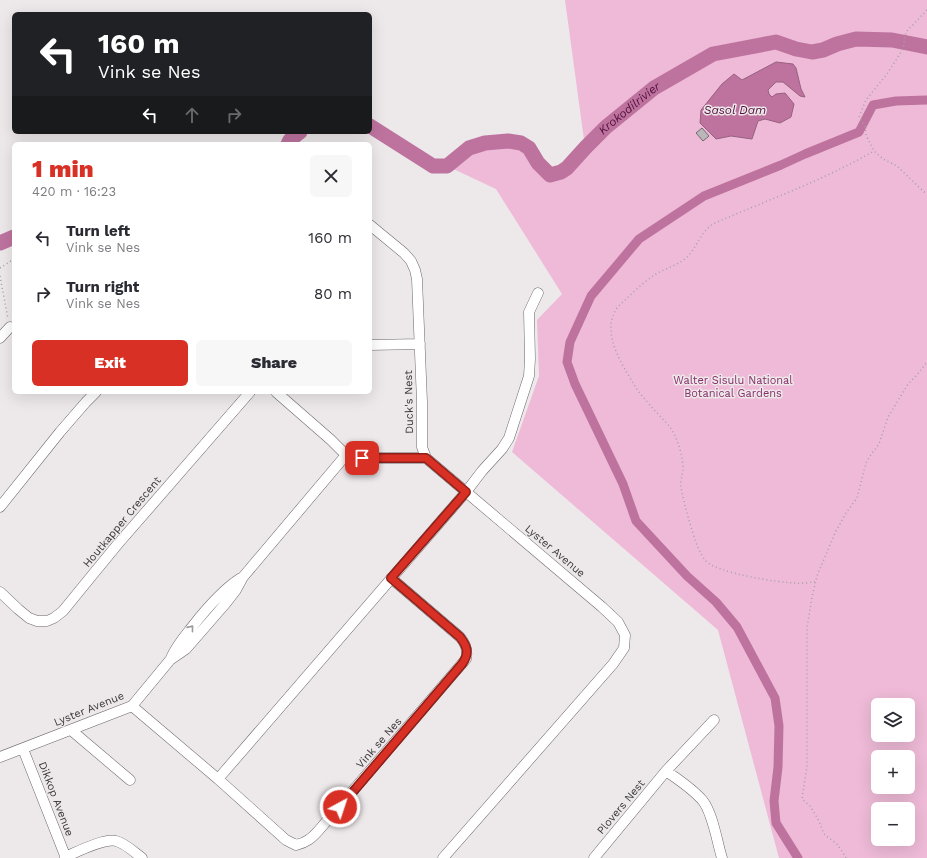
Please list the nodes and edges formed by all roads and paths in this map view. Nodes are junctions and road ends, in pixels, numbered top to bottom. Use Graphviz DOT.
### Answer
graph roads {
  1 [pos="927,10"];
  2 [pos="874,151"];
  3 [pos="927,192"];
  4 [pos="372,227"];
  5 [pos="12,260"];
  6 [pos="0,268"];
  7 [pos="0,276"];
  8 [pos="538,293"];
  9 [pos="10,327"];
  10 [pos="0,338"];
  11 [pos="420,344"];
  12 [pos="372,345"];
  13 [pos="927,362"];
  14 [pos="94,394"];
  15 [pos="248,394"];
  16 [pos="278,394"];
  17 [pos="346,455"];
  18 [pos="426,458"];
  19 [pos="466,492"];
  20 [pos="0,507"];
  21 [pos="391,578"];
  22 [pos="816,582"];
  23 [pos="0,592"];
  24 [pos="132,706"];
  25 [pos="714,720"];
  26 [pos="71,730"];
  27 [pos="23,749"];
  28 [pos="0,757"];
  29 [pos="666,771"];
  30 [pos="218,779"];
  31 [pos="130,780"];
  32 [pos="66,858"];
  33 [pos="142,858"];
  34 [pos="443,858"];
  35 [pos="594,858"];
  36 [pos="722,858"];
  37 [pos="846,858"];
  1 -- 2 [label="path"];
  2 -- 3 [label="path"];
  2 -- 22 [label="path"];
  4 -- 11 [label="street, Duck's Nest"];
  5 -- 6 [label="path"];
  7 -- 9 [label="path"];
  8 -- 19 [label="street"];
  9 -- 10 [label="street"];
  11 -- 12 [label="street"];
  11 -- 18 [label="street, Duck's Nest"];
  13 -- 22 [label="path"];
  14 -- 20 [label="street"];
  15 -- 23 [label="street, Houtkapper Crescent"];
  16 -- 17 [label="street"];
  17 -- 18 [label="street"];
  17 -- 24 [label="street, Lyster Avenue"];
  18 -- 19 [label="street, Lyster Avenue"];
  19 -- 21 [label="street"];
  19 -- 34 [label="street, Lyster Avenue"];
  21 -- 30 [label="street"];
  21 -- 30 [label="street, Vink se Nes"];
  22 -- 37 [label="path"];
  24 -- 26 [label="street, Lyster Avenue"];
  24 -- 30 [label="street, Vink se Nes"];
  25 -- 29 [label="street, Plovers Nest"];
  26 -- 27 [label="street, Lyster Avenue"];
  26 -- 31 [label="street"];
  27 -- 28 [label="street, Lyster Avenue"];
  27 -- 32 [label="street, Dikkop Avenue"];
  29 -- 35 [label="street, Plovers Nest"];
  29 -- 36 [label="street"];
  32 -- 33 [label="street"];
}
